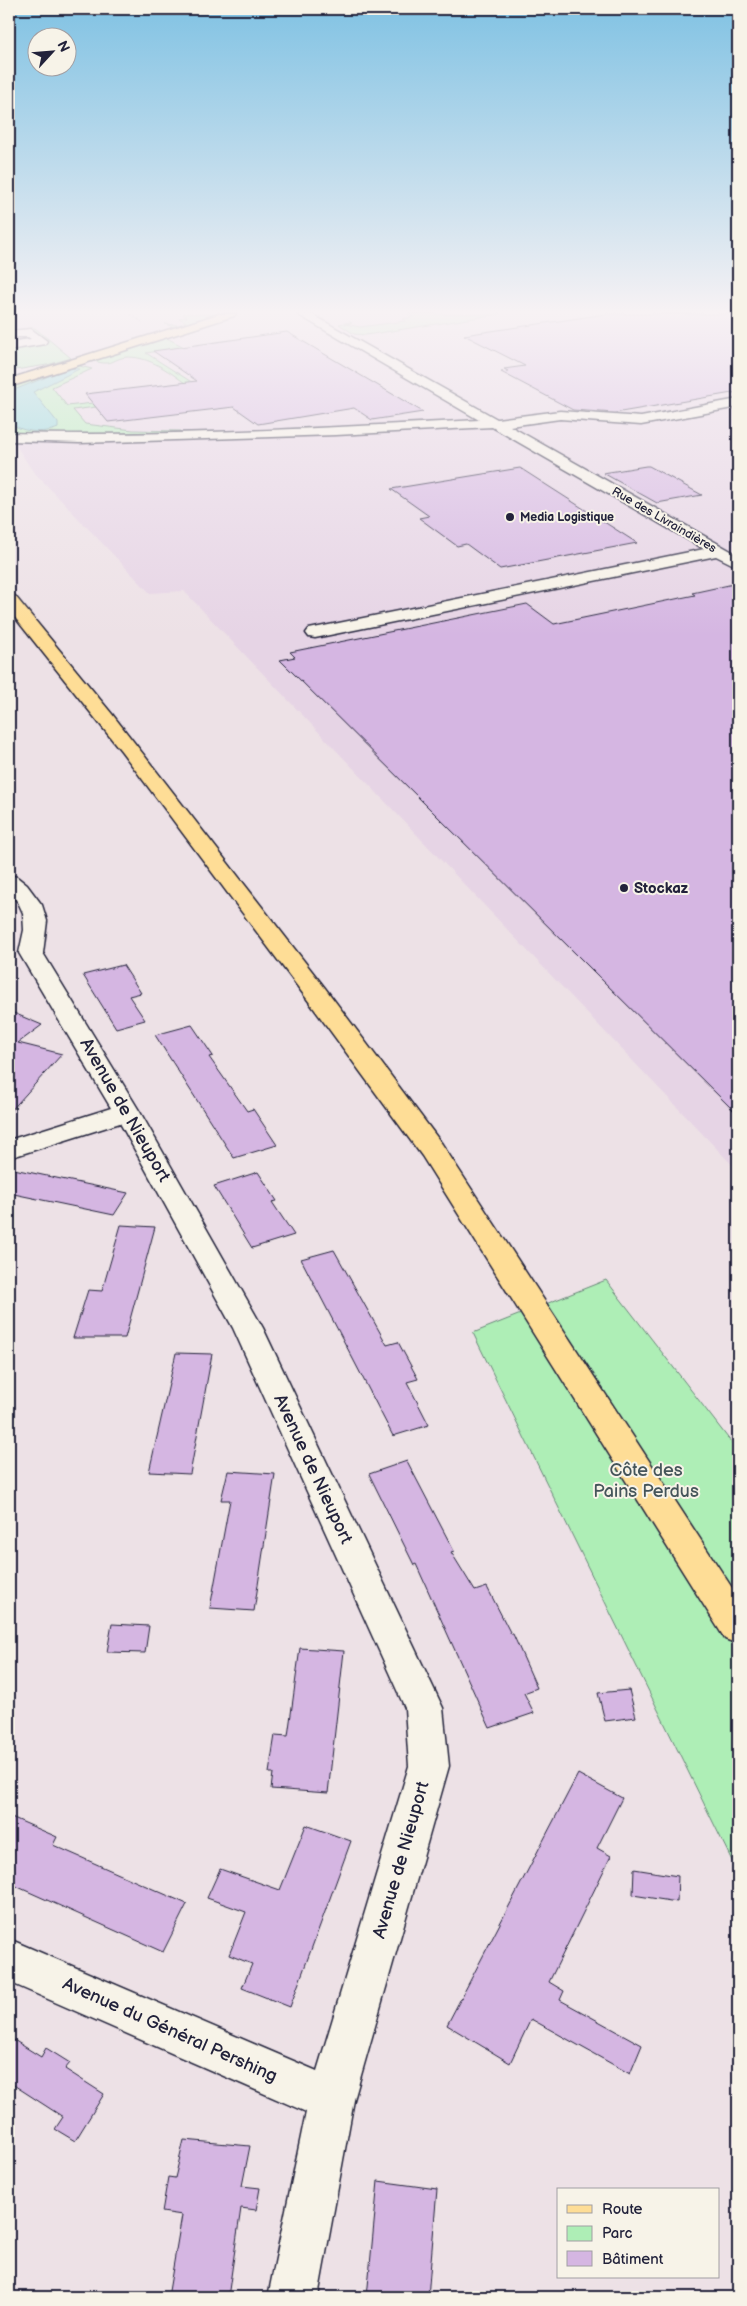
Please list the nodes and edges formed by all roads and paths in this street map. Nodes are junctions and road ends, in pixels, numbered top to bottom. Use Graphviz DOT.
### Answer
graph roads {
  1 [pos="493,422"];
  2 [pos="504,422"];
  3 [pos="10,437"];
  4 [pos="694,537"];
  5 [pos="672,542"];
  6 [pos="718,551"];
  7 [pos="738,562"];
  8 [pos="9,600"];
  9 [pos="315,633"];
  10 [pos="16,896"];
  11 [pos="126,1112"];
  12 [pos="9,1148"];
  13 [pos="738,1628"];
  14 [pos="9,1960"];
  15 [pos="330,2100"];
  16 [pos="293,2297"];
  1 -- 2 [label="street"];
  1 -- 3 [label="street"];
  1 -- 4 [label="street, Rue des Livraindières"];
  4 -- 5 [label="street"];
  4 -- 6 [label="street, Rue des Livraindières"];
  6 -- 7 [label="street, Rue des Livraindières"];
  6 -- 9 [label="street"];
  8 -- 13 [label="main road"];
  10 -- 11 [label="street, Avenue de Nieuport"];
  11 -- 12 [label="street"];
  11 -- 15 [label="street, Avenue de Nieuport"];
  14 -- 15 [label="street, Avenue du Général Pershing"];
  15 -- 16 [label="street, Avenue de Nieuport"];
}
